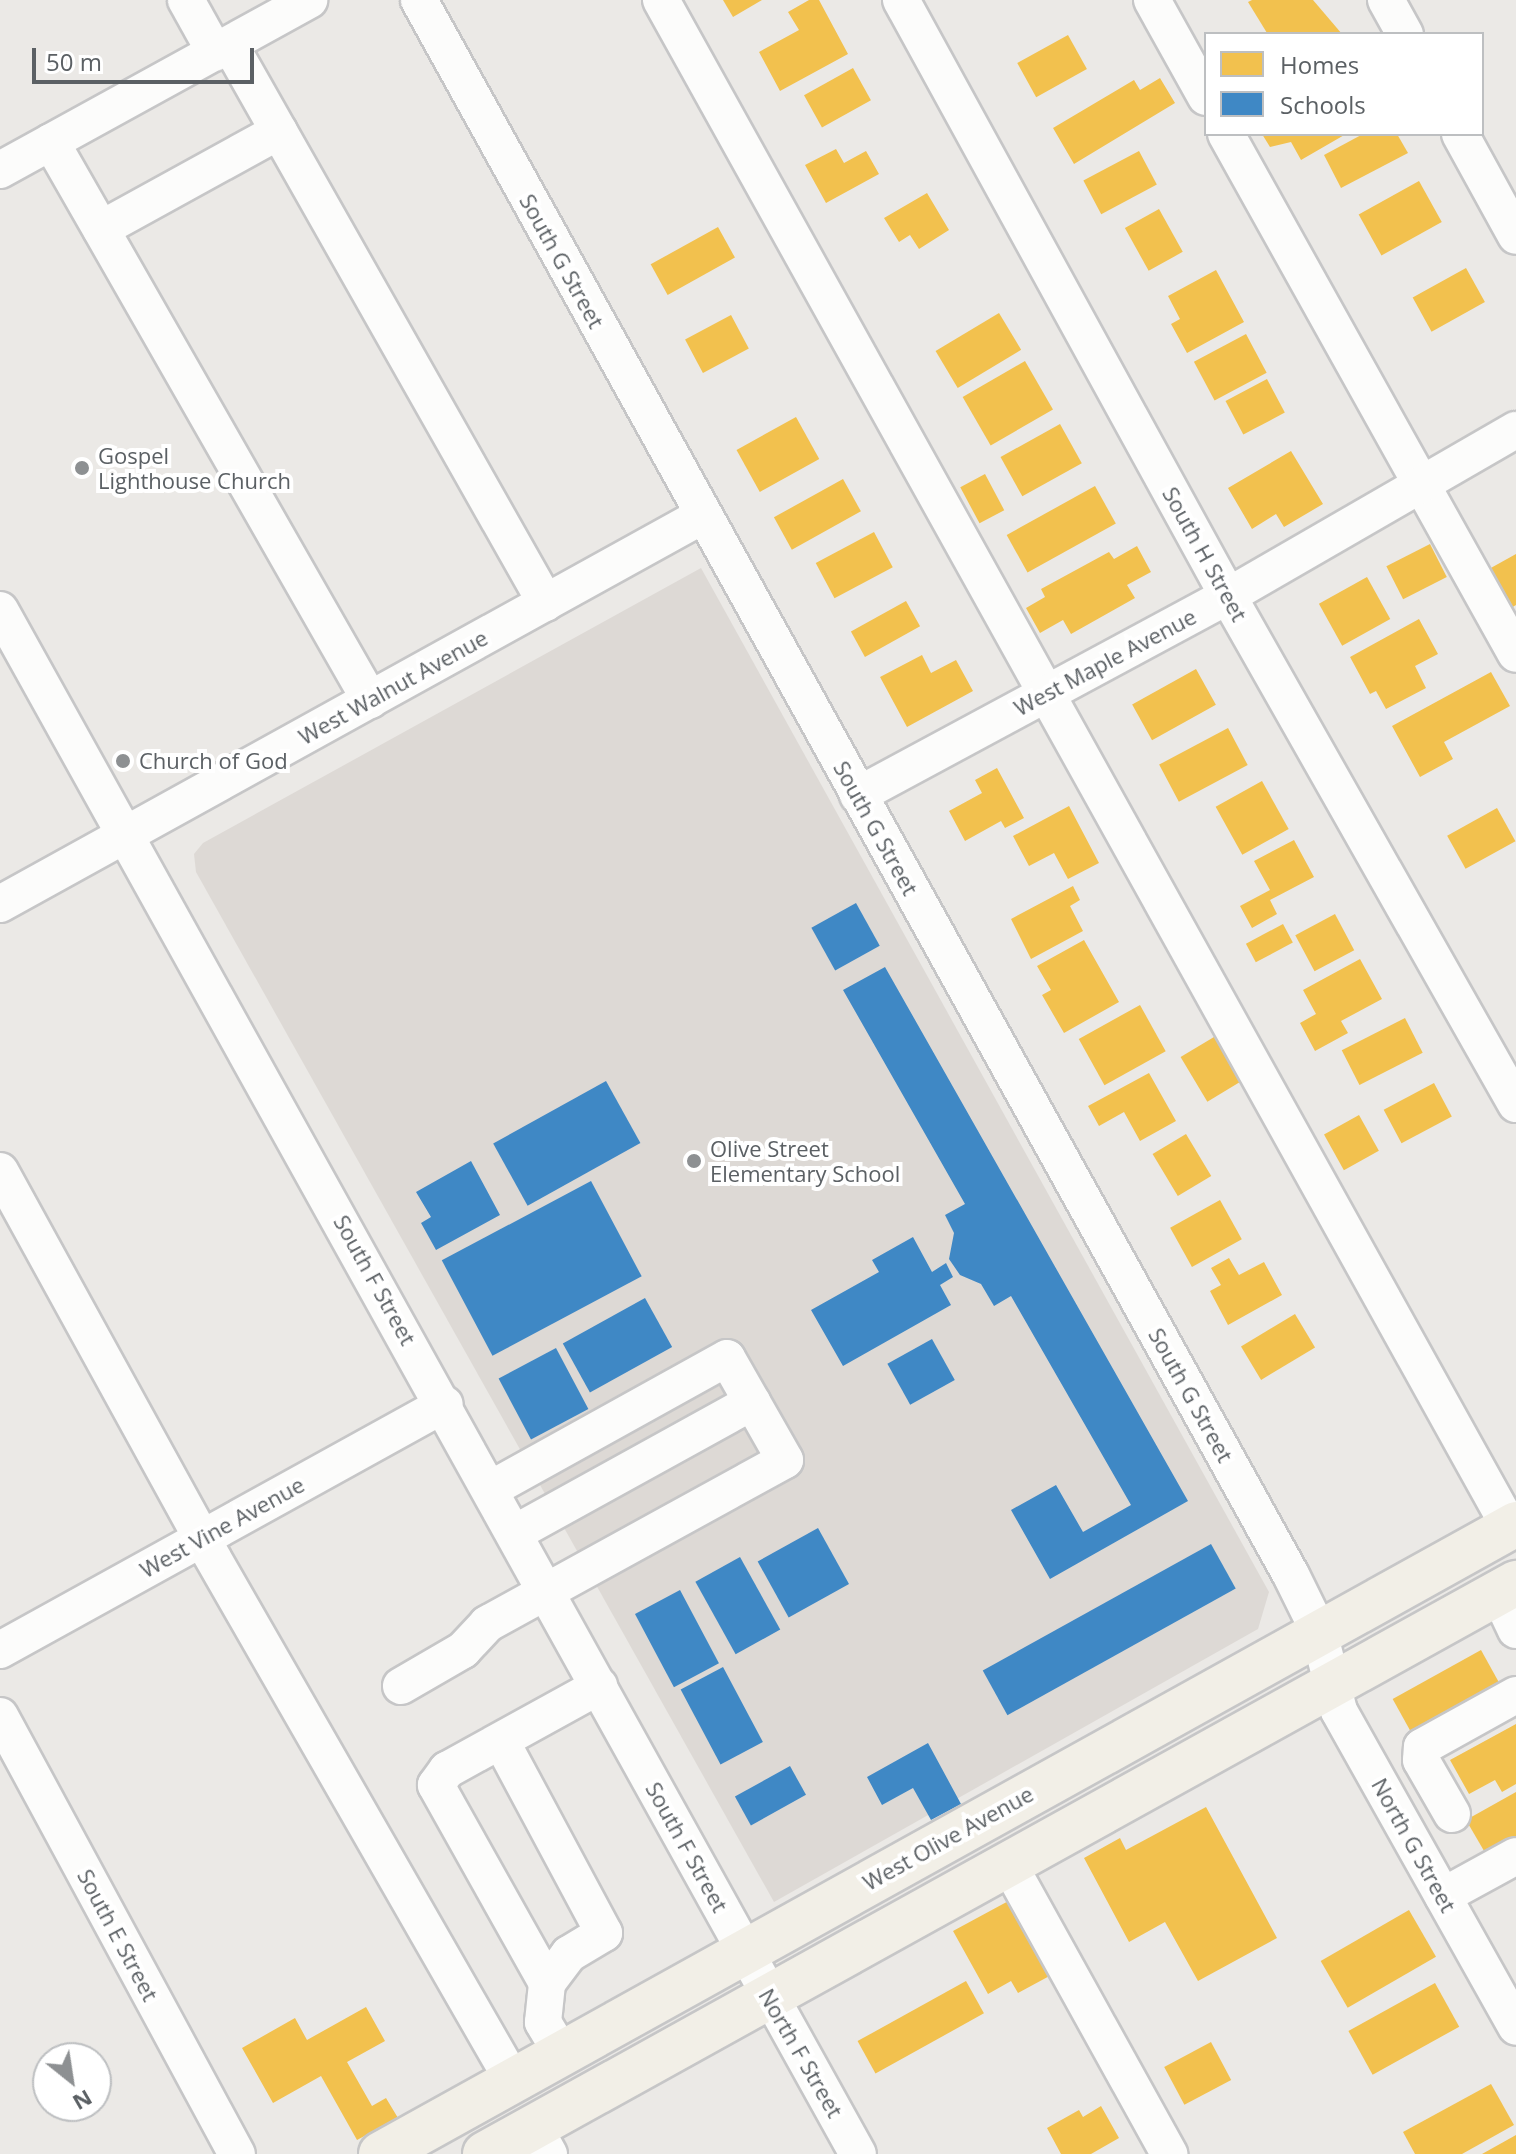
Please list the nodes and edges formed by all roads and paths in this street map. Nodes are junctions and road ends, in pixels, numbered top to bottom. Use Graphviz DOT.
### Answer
graph roads {
  1 [pos="186,0"];
  2 [pos="309,0"];
  3 [pos="419,0"];
  4 [pos="661,0"];
  5 [pos="901,0"];
  6 [pos="1152,0"];
  7 [pos="1386,0"];
  8 [pos="1404,32"];
  9 [pos="222,48"];
  10 [pos="1204,93"];
  11 [pos="279,131"];
  12 [pos="1227,136"];
  13 [pos="1461,136"];
  14 [pos="51,142"];
  15 [pos="0,170"];
  16 [pos="101,229"];
  17 [pos="1516,236"];
  18 [pos="1516,430"];
  19 [pos="1422,484"];
  20 [pos="702,516"];
  21 [pos="1228,596"];
  22 [pos="546,603"];
  23 [pos="0,610"];
  24 [pos="1516,654"];
  25 [pos="1047,693"];
  26 [pos="370,700"];
  27 [pos="858,795"];
  28 [pos="125,835"];
  29 [pos="0,904"];
  30 [pos="1516,1104"];
  31 [pos="0,1171"];
  32 [pos="752,1402"];
  33 [pos="445,1404"];
  34 [pos="491,1489"];
  35 [pos="1513,1526"];
  36 [pos="515,1533"];
  37 [pos="202,1539"];
  38 [pos="546,1591"];
  39 [pos="1510,1602"];
  40 [pos="0,1650"];
  41 [pos="1326,1658"];
  42 [pos="401,1686"];
  43 [pos="599,1686"];
  44 [pos="1516,1695"];
  45 [pos="0,1716"];
  46 [pos="501,1741"];
  47 [pos="1103,1752"];
  48 [pos="1399,1818"];
  49 [pos="1516,1856"];
  50 [pos="1008,1863"];
  51 [pos="1443,1896"];
  52 [pos="744,1952"];
  53 [pos="547,1983"];
  54 [pos="769,1996"];
  55 [pos="1516,2027"];
  56 [pos="562,2054"];
  57 [pos="513,2081"];
  58 [pos="542,2140"];
  59 [pos="237,2154"];
  60 [pos="381,2154"];
  61 [pos="485,2154"];
  62 [pos="858,2154"];
  63 [pos="1169,2154"];
  1 -- 9 [label="street"];
  2 -- 9 [label="street"];
  3 -- 20 [label="street, South G Street"];
  4 -- 25 [label="street"];
  5 -- 21 [label="street, South H Street"];
  6 -- 10 [label="street"];
  7 -- 8 [label="street"];
  9 -- 11 [label="street"];
  9 -- 14 [label="street"];
  11 -- 16 [label="street"];
  11 -- 22 [label="street"];
  12 -- 19 [label="street"];
  13 -- 17 [label="street"];
  14 -- 15 [label="street"];
  14 -- 16 [label="street"];
  16 -- 26 [label="street"];
  18 -- 19 [label="street, West Maple Avenue"];
  19 -- 21 [label="street, West Maple Avenue"];
  19 -- 24 [label="street"];
  20 -- 22 [label="street, West Walnut Avenue"];
  20 -- 27 [label="street, South G Street"];
  21 -- 25 [label="street, West Maple Avenue"];
  21 -- 30 [label="street, South H Street"];
  22 -- 26 [label="street, West Walnut Avenue"];
  23 -- 28 [label="street, South F Street"];
  25 -- 27 [label="street, West Maple Avenue"];
  25 -- 35 [label="street"];
  26 -- 28 [label="street, West Walnut Avenue"];
  27 -- 41 [label="street, South G Street"];
  28 -- 29 [label="street, West Walnut Avenue"];
  28 -- 33 [label="street, South F Street"];
  31 -- 37 [label="street"];
  32 -- 34 [label="street"];
  32 -- 36 [label="street"];
  32 -- 38 [label="street"];
  33 -- 34 [label="street, South F Street"];
  33 -- 37 [label="street, West Vine Avenue"];
  34 -- 36 [label="street, South F Street"];
  35 -- 41 [label="main road, West Olive Avenue"];
  36 -- 38 [label="street, South F Street"];
  37 -- 40 [label="street, West Vine Avenue"];
  37 -- 57 [label="street"];
  38 -- 42 [label="street"];
  38 -- 43 [label="street, South F Street"];
  39 -- 41 [label="main road, West Olive Avenue"];
  41 -- 47 [label="main road, West Olive Avenue"];
  41 -- 48 [label="street, North G Street"];
  41 -- 50 [label="main road, West Olive Avenue"];
  43 -- 46 [label="street"];
  43 -- 52 [label="street, South F Street"];
  44 -- 48 [label="street"];
  45 -- 59 [label="street, South E Street"];
  46 -- 53 [label="street"];
  46 -- 53 [label="street"];
  47 -- 50 [label="main road"];
  47 -- 52 [label="main road, West Olive Avenue"];
  48 -- 51 [label="street, North G Street"];
  49 -- 51 [label="street"];
  50 -- 54 [label="main road, West Olive Avenue"];
  50 -- 63 [label="street"];
  51 -- 55 [label="street, North G Street"];
  52 -- 54 [label="street, North F Street"];
  52 -- 56 [label="main road, West Olive Avenue"];
  53 -- 56 [label="street"];
  54 -- 58 [label="main road, West Olive Avenue"];
  54 -- 62 [label="street, North F Street"];
  56 -- 57 [label="main road, West Olive Avenue"];
  57 -- 60 [label="main road, West Olive Avenue"];
  58 -- 61 [label="main road, West Olive Avenue"];
}
